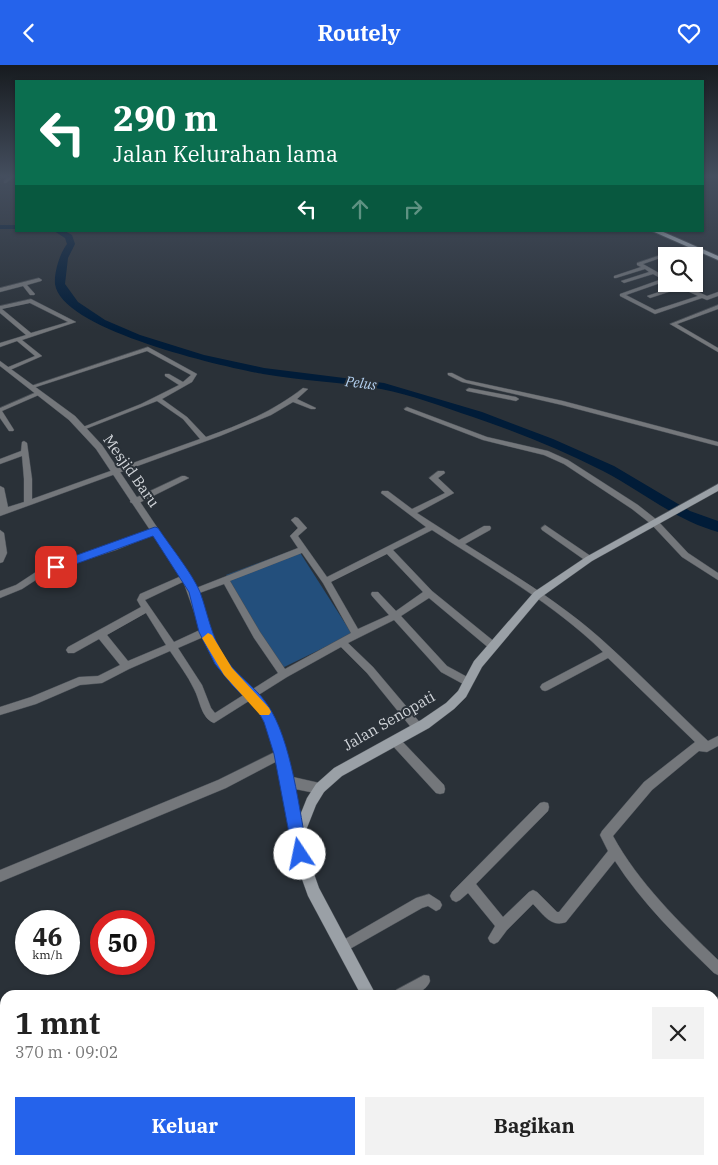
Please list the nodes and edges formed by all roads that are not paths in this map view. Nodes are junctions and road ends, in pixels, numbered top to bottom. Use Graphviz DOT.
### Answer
graph roads {
  1 [pos="657,232"];
  2 [pos="690,246"];
  3 [pos="718,258"];
  4 [pos="644,268"];
  5 [pos="653,272"];
  6 [pos="658,275"];
  7 [pos="616,277"];
  8 [pos="39,280"];
  9 [pos="624,281"];
  10 [pos="658,282"];
  11 [pos="24,284"];
  12 [pos="0,290"];
  13 [pos="661,292"];
  14 [pos="694,292"];
  15 [pos="32,294"];
  16 [pos="718,294"];
  17 [pos="650,296"];
  18 [pos="702,296"];
  19 [pos="709,298"];
  20 [pos="718,303"];
  21 [pos="718,307"];
  22 [pos="0,309"];
  23 [pos="30,335"];
  24 [pos="18,339"];
  25 [pos="718,339"];
  26 [pos="706,343"];
  27 [pos="0,345"];
  28 [pos="718,350"];
  29 [pos="4,366"];
  30 [pos="450,374"];
  31 [pos="167,375"];
  32 [pos="183,385"];
  33 [pos="305,389"];
  34 [pos="35,390"];
  35 [pos="469,390"];
  36 [pos="158,399"];
  37 [pos="293,399"];
  38 [pos="313,408"];
  39 [pos="407,409"];
  40 [pos="0,412"];
  41 [pos="81,429"];
  42 [pos="10,430"];
  43 [pos="204,439"];
  44 [pos="24,443"];
  45 [pos="718,444"];
  46 [pos="718,449"];
  47 [pos="25,452"];
  48 [pos="0,462"];
  49 [pos="116,471"];
  50 [pos="441,473"];
  51 [pos="185,478"];
  52 [pos="718,487"];
  53 [pos="0,488"];
  54 [pos="385,493"];
  55 [pos="134,501"];
  56 [pos="28,502"];
  57 [pos="2,512"];
  58 [pos="412,512"];
  59 [pos="295,520"];
  60 [pos="648,525"];
  61 [pos="432,527"];
  62 [pos="487,528"];
  63 [pos="545,528"];
  64 [pos="155,531"];
  65 [pos="0,533"];
  66 [pos="458,544"];
  67 [pos="303,549"];
  68 [pos="388,550"];
  69 [pos="589,559"];
  70 [pos="0,560"];
  71 [pos="186,577"];
  72 [pos="718,577"];
  73 [pos="225,579"];
  74 [pos="326,581"];
  75 [pos="194,592"];
  76 [pos="429,593"];
  77 [pos="0,594"];
  78 [pos="375,595"];
  79 [pos="537,595"];
  80 [pos="147,608"];
  81 [pos="396,615"];
  82 [pos="205,632"];
  83 [pos="101,634"];
  84 [pos="356,634"];
  85 [pos="342,642"];
  86 [pos="493,646"];
  87 [pos="170,647"];
  88 [pos="71,650"];
  89 [pos="609,653"];
  90 [pos="126,666"];
  91 [pos="284,674"];
  92 [pos="468,682"];
  93 [pos="545,687"];
  94 [pos="250,695"];
  95 [pos="0,711"];
  96 [pos="418,727"];
  97 [pos="395,741"];
  98 [pos="718,741"];
  99 [pos="706,747"];
  100 [pos="281,754"];
  101 [pos="286,781"];
  102 [pos="320,788"];
  103 [pos="440,789"];
  104 [pos="544,807"];
  105 [pos="297,838"];
  106 [pos="616,850"];
  107 [pos="0,876"];
  108 [pos="468,884"];
  109 [pos="456,896"];
  110 [pos="436,905"];
  111 [pos="502,926"];
  112 [pos="494,938"];
  113 [pos="344,946"];
  114 [pos="718,969"];
  115 [pos="424,981"];
  116 [pos="367,990"];
  117 [pos="409,990"];
  1 -- 2 [label="main road"];
  2 -- 3 [label="main road"];
  2 -- 4 [label="street"];
  4 -- 5 [label="street"];
  4 -- 7 [label="street"];
  5 -- 6 [label="street"];
  5 -- 9 [label="street"];
  8 -- 11 [label="street"];
  10 -- 18 [label="street"];
  11 -- 12 [label="street"];
  11 -- 15 [label="street"];
  13 -- 17 [label="street"];
  14 -- 18 [label="street"];
  16 -- 19 [label="street"];
  18 -- 19 [label="street"];
  19 -- 20 [label="street"];
  21 -- 26 [label="street"];
  22 -- 23 [label="street"];
  22 -- 23 [label="street"];
  23 -- 24 [label="street"];
  24 -- 27 [label="street"];
  24 -- 29 [label="street"];
  25 -- 26 [label="street"];
  26 -- 28 [label="street"];
  29 -- 34 [label="street, Mesjid Baru"];
  30 -- 45 [label="street"];
  31 -- 32 [label="street"];
  32 -- 34 [label="street"];
  32 -- 36 [label="street"];
  33 -- 37 [label="street"];
  34 -- 40 [label="street"];
  34 -- 41 [label="street, Mesjid Baru"];
  35 -- 46 [label="street"];
  36 -- 41 [label="street"];
  36 -- 43 [label="street"];
  37 -- 38 [label="street"];
  37 -- 43 [label="street"];
  39 -- 60 [label="street"];
  40 -- 42 [label="street"];
  41 -- 49 [label="street, Mesjid Baru"];
  43 -- 49 [label="street"];
  44 -- 47 [label="street"];
  47 -- 48 [label="street"];
  47 -- 56 [label="street"];
  49 -- 55 [label="street, Mesjid Baru"];
  49 -- 56 [label="street"];
  50 -- 58 [label="street"];
  51 -- 55 [label="street"];
  52 -- 60 [label="main road, Jalan Senopati"];
  53 -- 57 [label="street"];
  54 -- 58 [label="street"];
  55 -- 64 [label="street, Mesjid Baru"];
  56 -- 57 [label="street"];
  58 -- 61 [label="street"];
  59 -- 67 [label="street"];
  60 -- 69 [label="main road, Jalan Senopati"];
  60 -- 72 [label="street"];
  61 -- 66 [label="street"];
  61 -- 68 [label="street"];
  62 -- 66 [label="street"];
  63 -- 69 [label="street"];
  64 -- 71 [label="street, Mesjid Baru"];
  64 -- 77 [label="street"];
  65 -- 70 [label="street"];
  66 -- 79 [label="street"];
  67 -- 73 [label="street"];
  67 -- 74 [label="street"];
  68 -- 74 [label="street"];
  68 -- 76 [label="street"];
  69 -- 79 [label="main road, Jalan Senopati"];
  71 -- 75 [label="street, Mesjid Baru"];
  71 -- 80 [label="street"];
  73 -- 75 [label="street"];
  73 -- 91 [label="street"];
  74 -- 84 [label="street"];
  75 -- 82 [label="street, Mesjid Baru"];
  76 -- 81 [label="street"];
  76 -- 86 [label="street"];
  78 -- 81 [label="street"];
  79 -- 86 [label="main road, Jalan Senopati"];
  79 -- 89 [label="street"];
  80 -- 83 [label="street"];
  80 -- 87 [label="street"];
  81 -- 84 [label="street"];
  81 -- 92 [label="street"];
  82 -- 87 [label="street"];
  82 -- 94 [label="street, Mesjid Baru"];
  83 -- 88 [label="street"];
  83 -- 90 [label="street"];
  84 -- 85 [label="street"];
  85 -- 91 [label="street"];
  85 -- 96 [label="street"];
  86 -- 92 [label="main road, Jalan Senopati"];
  87 -- 90 [label="street"];
  87 -- 94 [label="street"];
  89 -- 93 [label="street"];
  89 -- 99 [label="street"];
  90 -- 95 [label="street"];
  91 -- 94 [label="street"];
  92 -- 96 [label="main road, Jalan Senopati"];
  94 -- 100 [label="street, Mesjid Baru"];
  96 -- 97 [label="main road, Jalan Senopati"];
  97 -- 102 [label="main road, Jalan Senopati"];
  97 -- 103 [label="street"];
  98 -- 99 [label="street"];
  99 -- 106 [label="street"];
  100 -- 101 [label="street, Mesjid Baru"];
  100 -- 107 [label="street"];
  101 -- 102 [label="street"];
  101 -- 105 [label="street, Mesjid Baru"];
  102 -- 105 [label="main road, Jalan Senopati"];
  104 -- 108 [label="street"];
  105 -- 113 [label="main road"];
  106 -- 111 [label="street"];
  106 -- 114 [label="street"];
  108 -- 109 [label="street"];
  108 -- 111 [label="street"];
  110 -- 113 [label="street"];
  111 -- 112 [label="street"];
  113 -- 116 [label="main road"];
  115 -- 117 [label="street"];
}
